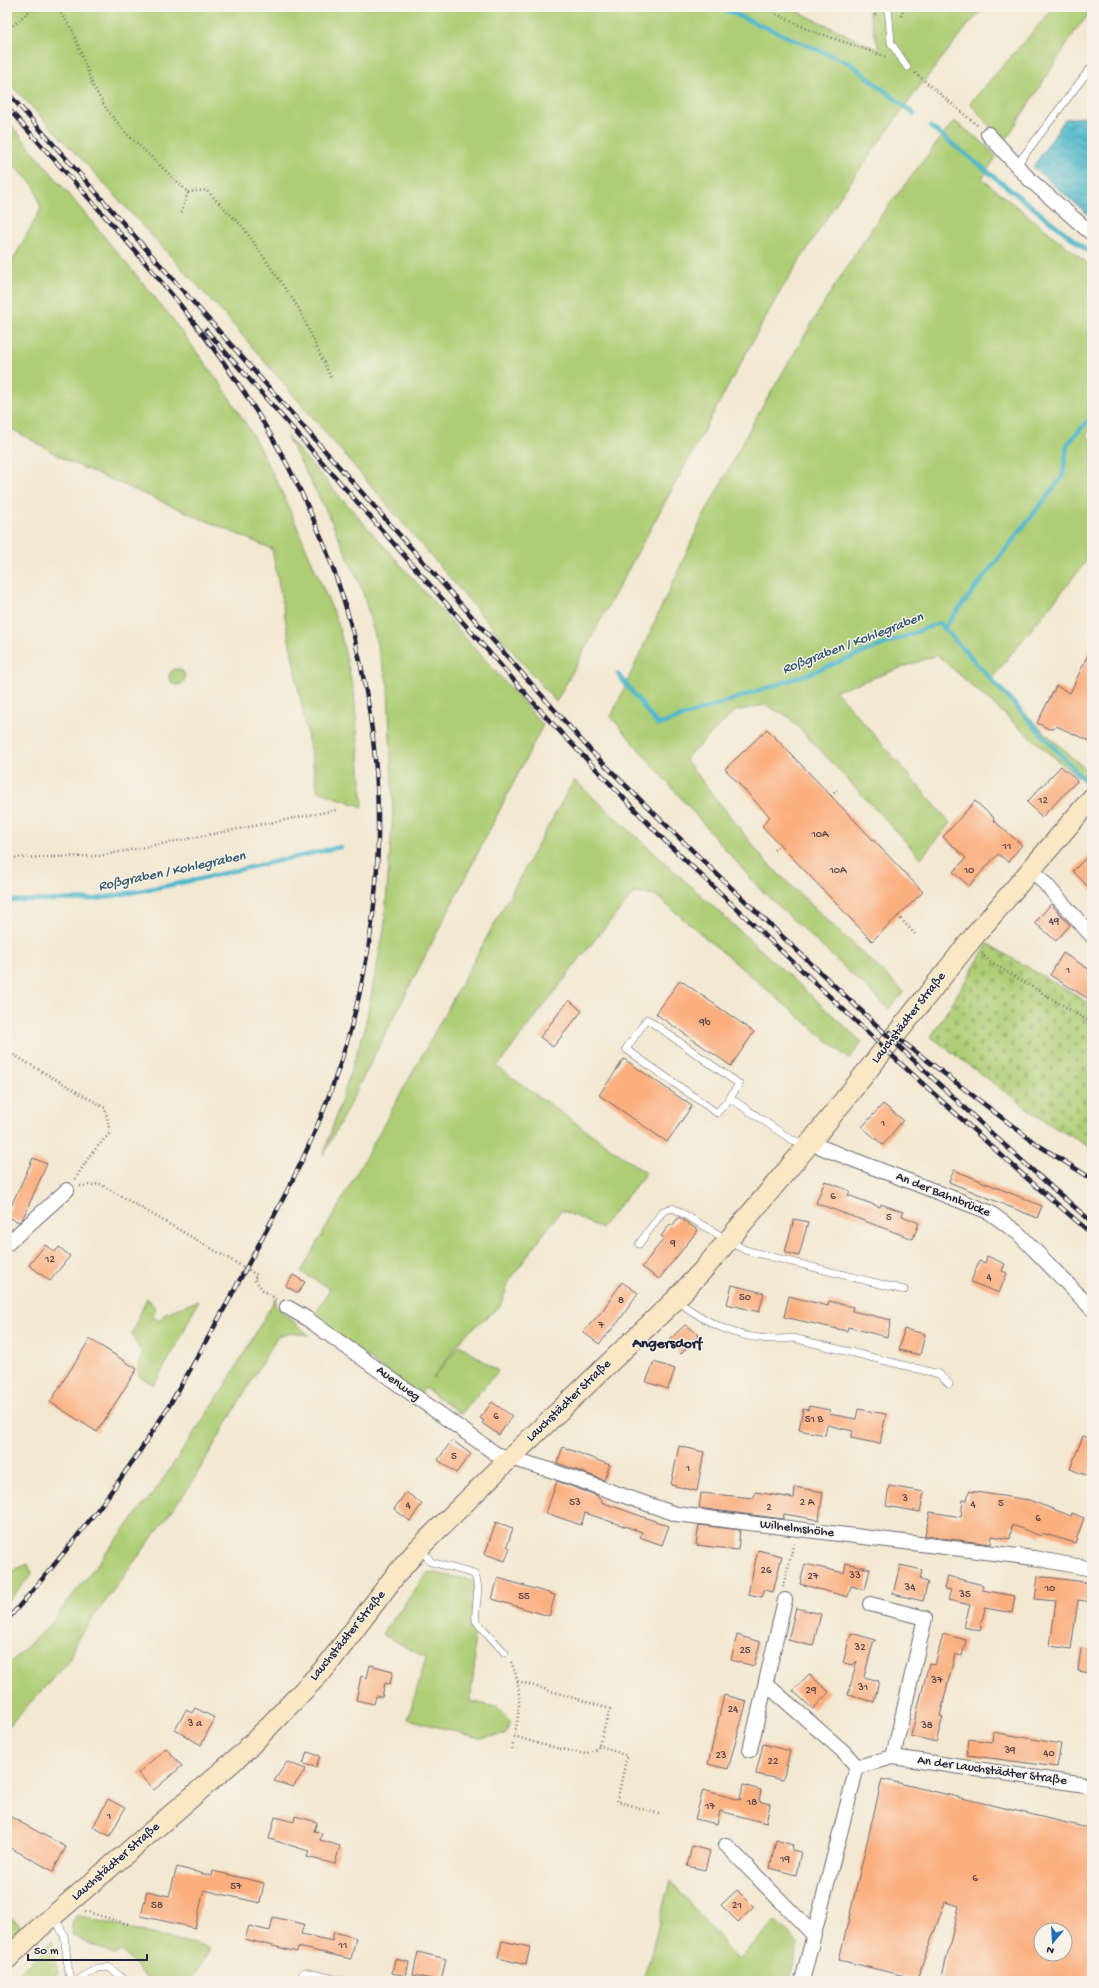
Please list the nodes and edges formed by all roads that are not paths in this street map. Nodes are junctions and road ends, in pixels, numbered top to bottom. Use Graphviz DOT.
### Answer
graph roads {
  1 [pos="888,7"];
  2 [pos="1092,66"];
  3 [pos="907,67"];
  4 [pos="988,134"];
  5 [pos="1016,166"];
  6 [pos="1092,234"];
  7 [pos="1092,798"];
  8 [pos="1032,869"];
  9 [pos="1092,936"];
  10 [pos="730,1098"];
  11 [pos="810,1143"];
  12 [pos="68,1190"];
  13 [pos="729,1240"];
  14 [pos="7,1244"];
  15 [pos="639,1244"];
  16 [pos="904,1290"];
  17 [pos="675,1300"];
  18 [pos="288,1308"];
  19 [pos="1092,1309"];
  20 [pos="949,1384"];
  21 [pos="510,1458"];
  22 [pos="419,1548"];
  23 [pos="1092,1568"];
  24 [pos="785,1600"];
  25 [pos="870,1604"];
  26 [pos="505,1653"];
  27 [pos="766,1684"];
  28 [pos="750,1750"];
  29 [pos="893,1756"];
  30 [pos="857,1767"];
  31 [pos="1092,1786"];
  32 [pos="726,1845"];
  33 [pos="60,1911"];
  34 [pos="813,1934"];
  35 [pos="7,1959"];
  36 [pos="70,1981"];
  37 [pos="77,1981"];
  38 [pos="125,1981"];
  39 [pos="299,1981"];
  40 [pos="343,1981"];
  41 [pos="802,1981"];
  1 -- 3 [label="lane"];
  2 -- 5 [label="lane"];
  4 -- 5 [label="street"];
  5 -- 6 [label="street"];
  7 -- 8 [label="main road, Lauchstädter Straße"];
  8 -- 9 [label="street"];
  8 -- 11 [label="main road, Lauchstädter Straße"];
  10 -- 10 [label="lane"];
  10 -- 11 [label="lane"];
  11 -- 13 [label="main road, Lauchstädter Straße"];
  11 -- 19 [label="street, An der Bahnbrücke"];
  12 -- 14 [label="street"];
  13 -- 15 [label="lane"];
  13 -- 16 [label="lane"];
  13 -- 17 [label="main road, Lauchstädter Straße"];
  17 -- 20 [label="lane"];
  17 -- 21 [label="main road, Lauchstädter Straße"];
  18 -- 21 [label="street, Auenweg"];
  21 -- 22 [label="main road, Lauchstädter Straße"];
  21 -- 23 [label="street, Wilhelmshöhe"];
  22 -- 26 [label="lane"];
  22 -- 33 [label="main road, Lauchstädter Straße"];
  24 -- 27 [label="street"];
  25 -- 29 [label="street"];
  27 -- 28 [label="street"];
  27 -- 30 [label="street"];
  29 -- 30 [label="street, An der Lauchstädter Straße"];
  29 -- 31 [label="street, An der Lauchstädter Straße"];
  30 -- 34 [label="street"];
  32 -- 34 [label="street"];
  33 -- 35 [label="main road, Lauchstädter Straße"];
  33 -- 36 [label="lane"];
  34 -- 41 [label="street"];
  37 -- 38 [label="lane"];
  39 -- 40 [label="lane"];
}
